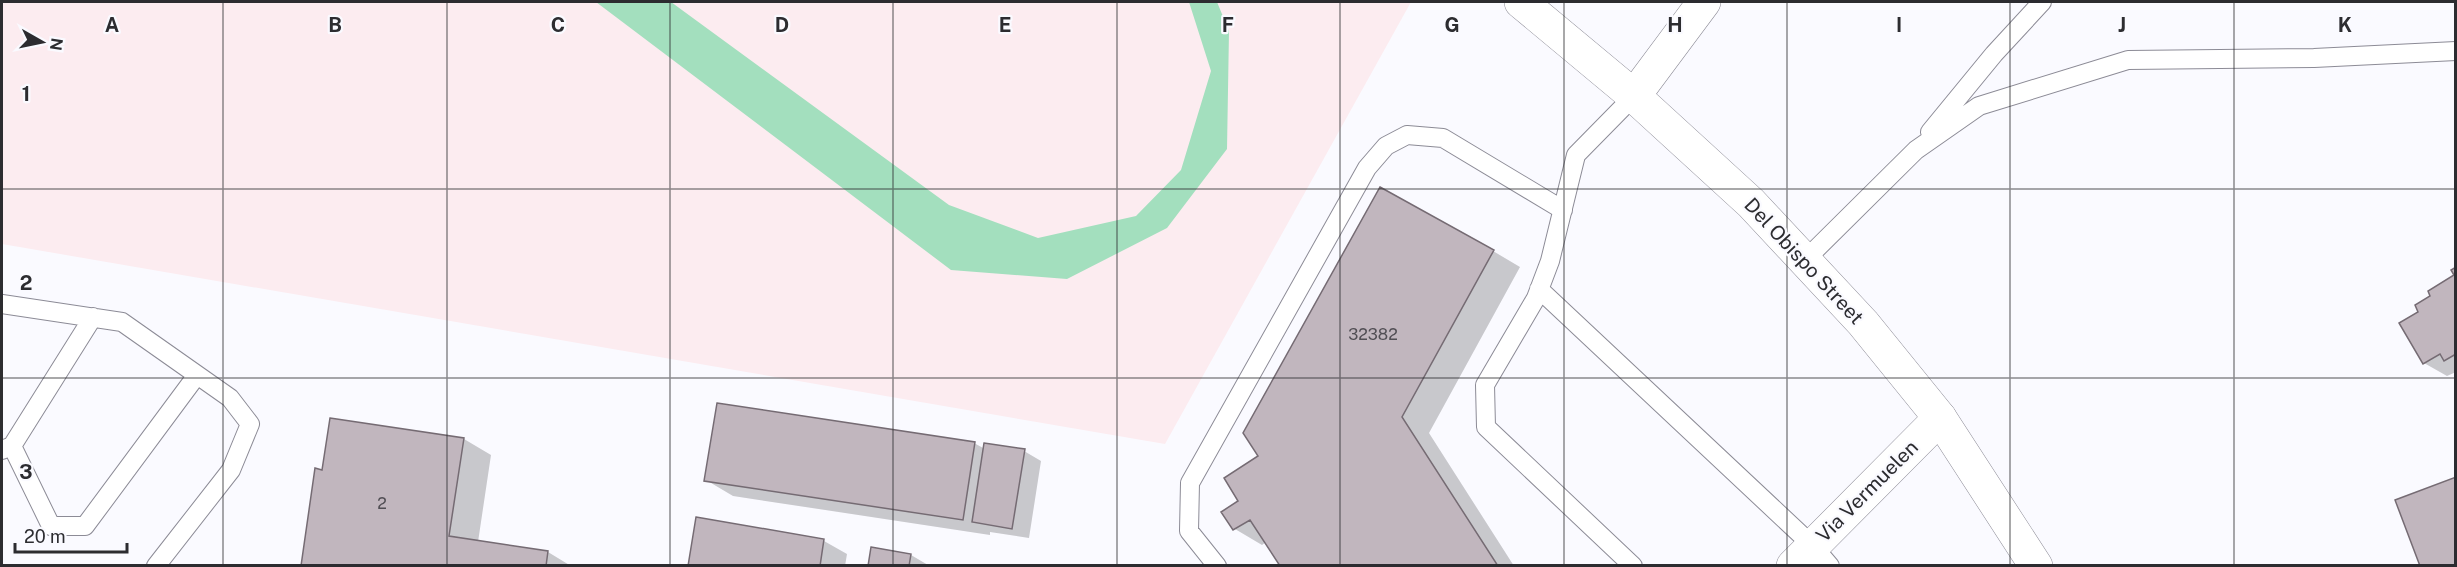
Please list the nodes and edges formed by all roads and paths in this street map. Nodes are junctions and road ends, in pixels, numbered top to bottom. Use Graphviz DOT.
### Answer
graph roads {
  1 [pos="1521,2"];
  2 [pos="1704,2"];
  3 [pos="2042,2"];
  4 [pos="2456,51"];
  5 [pos="1634,96"];
  6 [pos="1916,150"];
  7 [pos="1563,210"];
  8 [pos="1804,261"];
  9 [pos="1539,289"];
  10 [pos="2,304"];
  11 [pos="93,317"];
  12 [pos="197,375"];
  13 [pos="1940,418"];
  14 [pos="7,448"];
  15 [pos="1812,559"];
  16 [pos="156,566"];
  17 [pos="1217,566"];
  18 [pos="1633,566"];
  19 [pos="2036,566"];
  1 -- 5 [label="main road, Del Obispo Street"];
  2 -- 5 [label="main road"];
  3 -- 6 [label="lane"];
  4 -- 6 [label="lane"];
  5 -- 7 [label="lane"];
  5 -- 8 [label="main road, Del Obispo Street"];
  6 -- 8 [label="lane"];
  7 -- 9 [label="lane"];
  7 -- 17 [label="lane"];
  8 -- 13 [label="main road, Del Obispo Street"];
  9 -- 15 [label="lane"];
  9 -- 18 [label="lane"];
  10 -- 11 [label="lane"];
  11 -- 12 [label="lane"];
  11 -- 14 [label="lane"];
  12 -- 14 [label="lane"];
  12 -- 16 [label="lane"];
  13 -- 15 [label="main road, Via Vermuelen"];
  13 -- 19 [label="main road, Del Obispo Street"];
}
